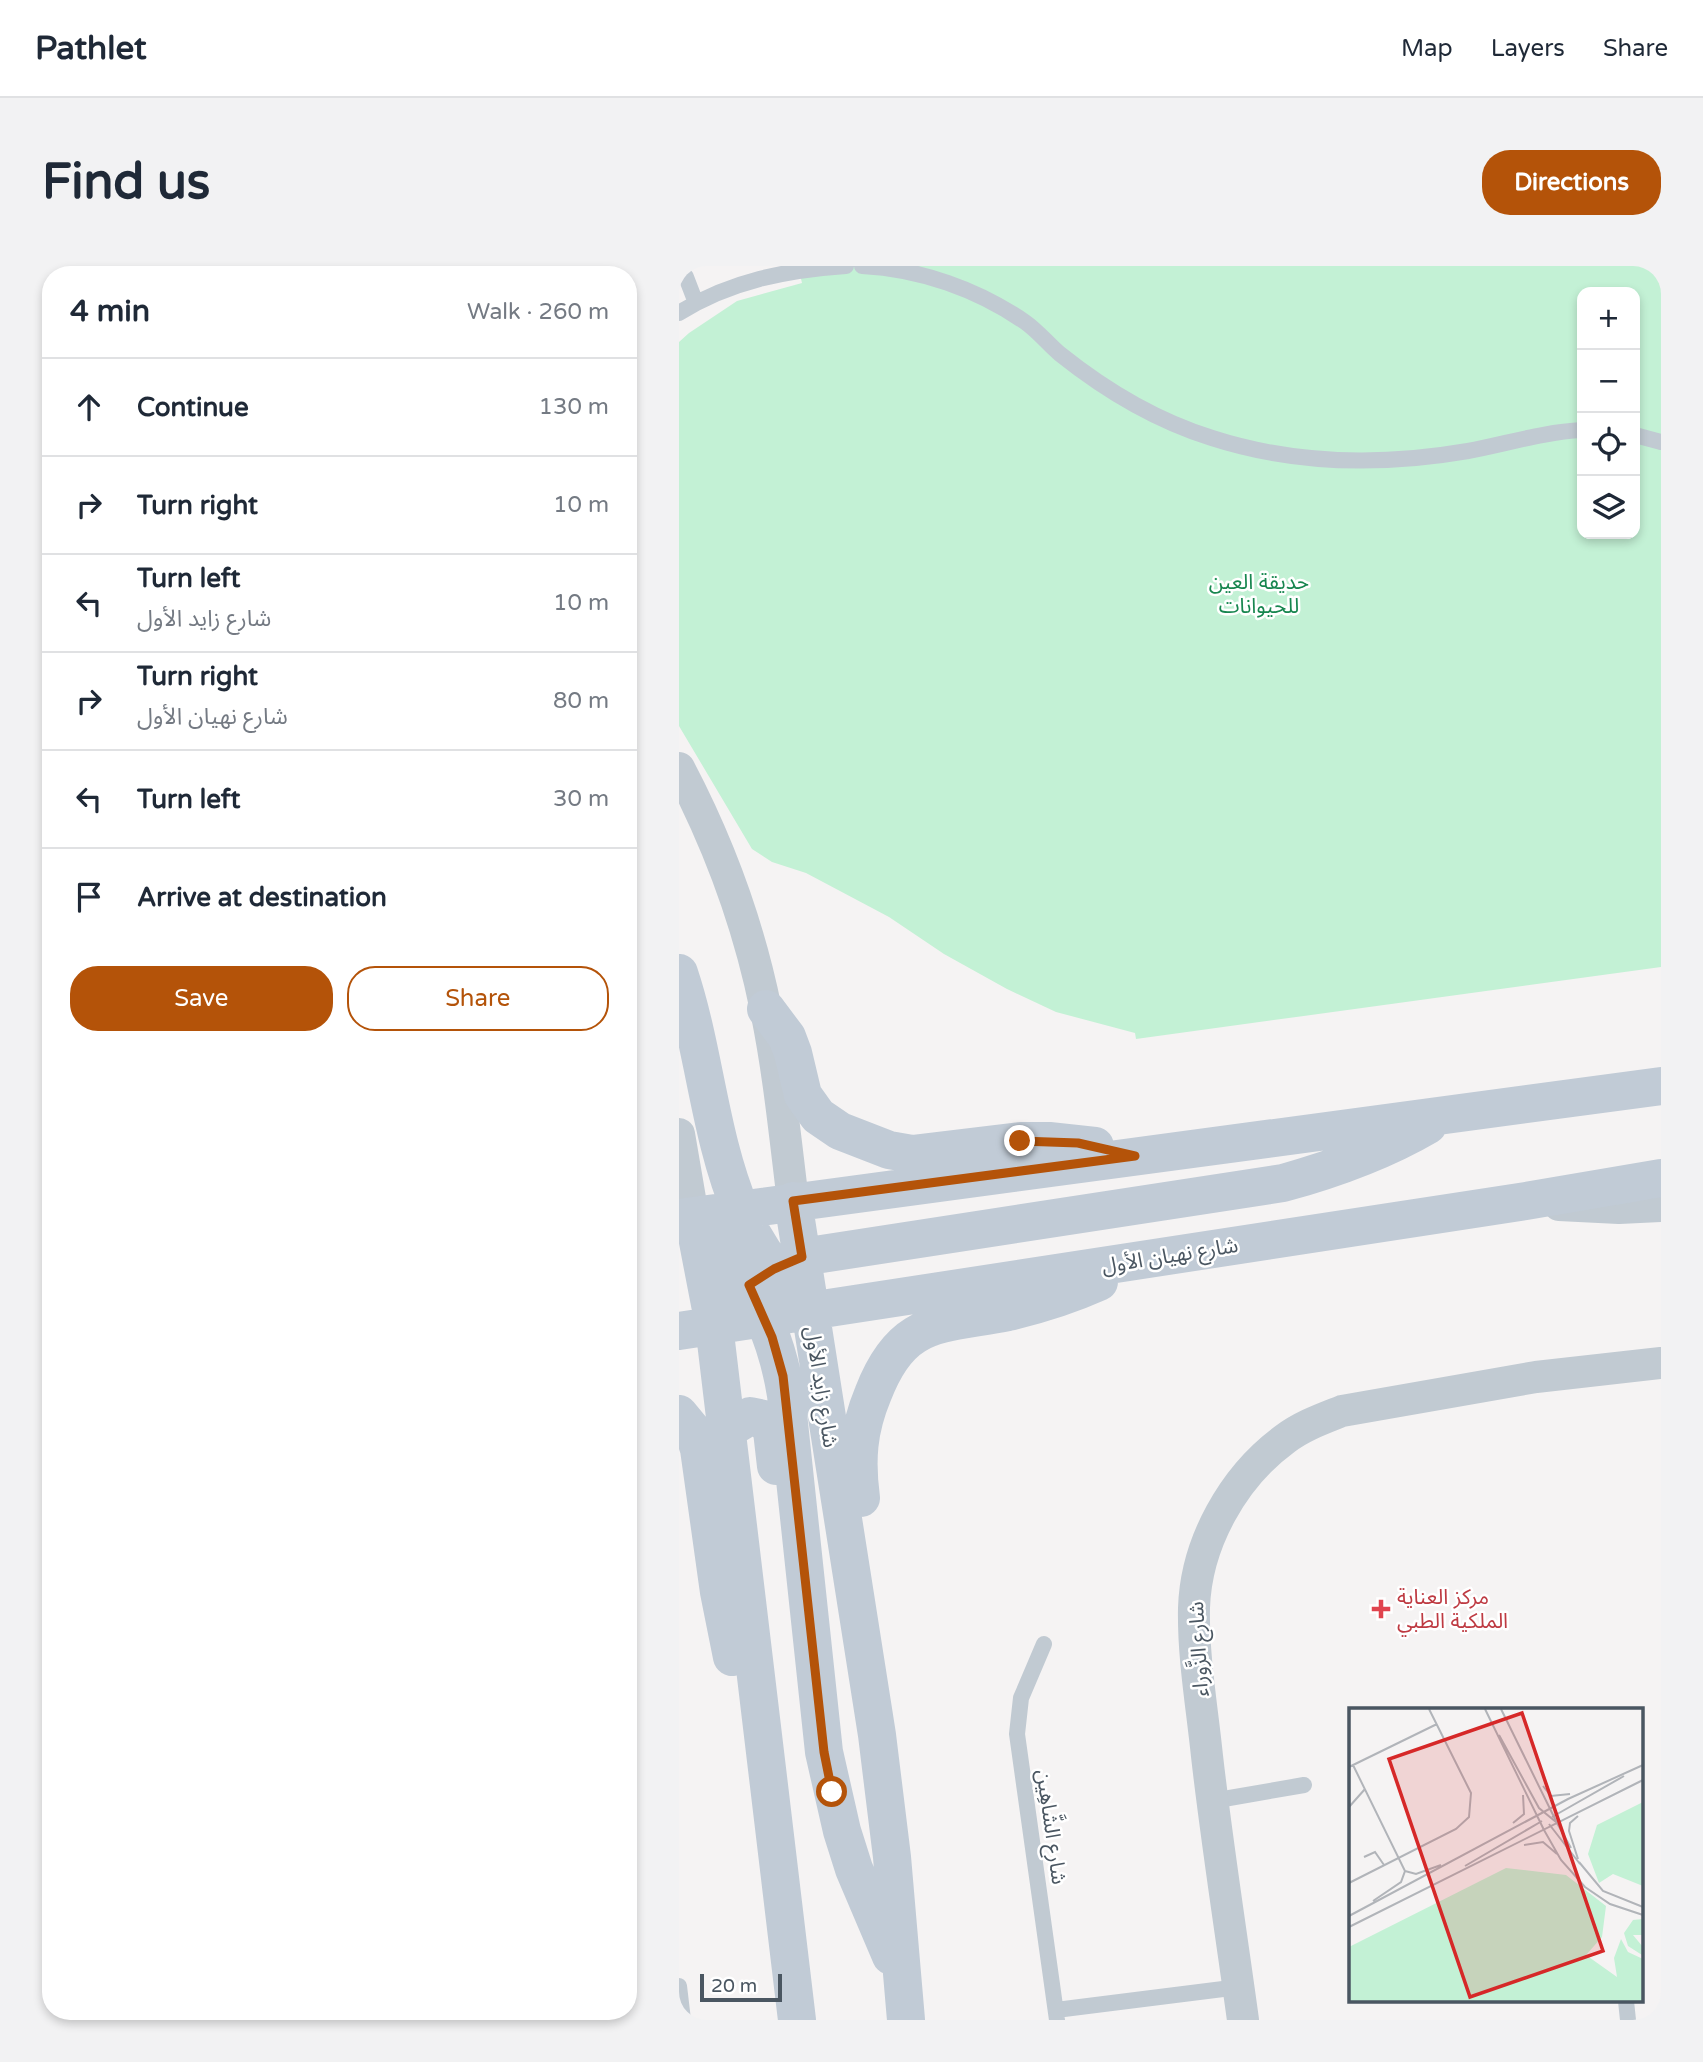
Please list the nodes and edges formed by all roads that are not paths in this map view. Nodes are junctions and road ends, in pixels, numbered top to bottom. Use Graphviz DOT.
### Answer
graph roads {
  1 [pos="846,266"];
  2 [pos="862,266"];
  3 [pos="679,268"];
  4 [pos="696,303"];
  5 [pos="679,313"];
  6 [pos="1577,430"];
  7 [pos="1640,436"];
  8 [pos="1661,442"];
  9 [pos="679,768"];
  10 [pos="679,973"];
  11 [pos="766,1009"];
  12 [pos="1661,1086"];
  13 [pos="1445,1114"];
  14 [pos="679,1134"];
  15 [pos="1135,1156"];
  16 [pos="1661,1178"];
  17 [pos="793,1201"];
  18 [pos="1526,1201"];
  19 [pos="1661,1206"];
  20 [pos="686,1217"];
  21 [pos="1140,1261"];
  22 [pos="744,1264"];
  23 [pos="810,1309"];
  24 [pos="697,1328"];
  25 [pos="1661,1363"];
  26 [pos="679,1413"];
  27 [pos="727,1430"];
  28 [pos="803,1554"];
  29 [pos="1044,1644"];
  30 [pos="864,1649"];
  31 [pos="764,1734"];
  32 [pos="1304,1785"];
  33 [pos="1212,1801"];
  34 [pos="903,1980"];
  35 [pos="679,1986"];
  36 [pos="1239,1987"];
  37 [pos="1626,2002"];
  38 [pos="1056,2015"];
  39 [pos="683,2020"];
  40 [pos="797,2020"];
  41 [pos="906,2020"];
  42 [pos="1243,2020"];
  43 [pos="1628,2020"];
  1 -- 4 [label="lane"];
  2 -- 6 [label="lane"];
  3 -- 4 [label="lane"];
  4 -- 5 [label="lane"];
  7 -- 8 [label="lane"];
  9 -- 11 [label="street"];
  10 -- 22 [label="main road"];
  11 -- 15 [label="main road"];
  11 -- 17 [label="street"];
  12 -- 13 [label="main road"];
  13 -- 15 [label="main road"];
  13 -- 22 [label="main road"];
  14 -- 20 [label="street"];
  15 -- 17 [label="main road"];
  16 -- 18 [label="main road, شارع نهيان الأول"];
  17 -- 22 [label="main road"];
  18 -- 19 [label="street"];
  18 -- 21 [label="main road, شارع نهيان الأول"];
  20 -- 22 [label="main road"];
  21 -- 23 [label="main road, شارع نهيان الأول"];
  21 -- 30 [label="main road"];
  22 -- 23 [label="main road, شارع نهيان الأول"];
  22 -- 23 [label="main road, شارع زايد الأول"];
  22 -- 24 [label="main road, شارع نهيان الأول"];
  22 -- 24 [label="main road"];
  22 -- 28 [label="main road"];
  23 -- 30 [label="main road, شارع زايد الأول"];
  24 -- 27 [label="main road"];
  25 -- 33 [label="street, شارع الزَّوراء"];
  26 -- 31 [label="main road"];
  27 -- 28 [label="main road"];
  27 -- 31 [label="main road"];
  28 -- 34 [label="main road"];
  29 -- 38 [label="lane, شارع الشَّاهِين"];
  30 -- 34 [label="main road, شارع زايد الأول"];
  31 -- 40 [label="main road"];
  32 -- 33 [label="lane"];
  33 -- 36 [label="street, شارع الزَّوراء"];
  34 -- 41 [label="main road, شارع زايد الأول"];
  35 -- 39 [label="lane"];
  36 -- 38 [label="lane"];
  36 -- 42 [label="street, شارع الزَّوراء"];
  37 -- 43 [label="lane"];
}
